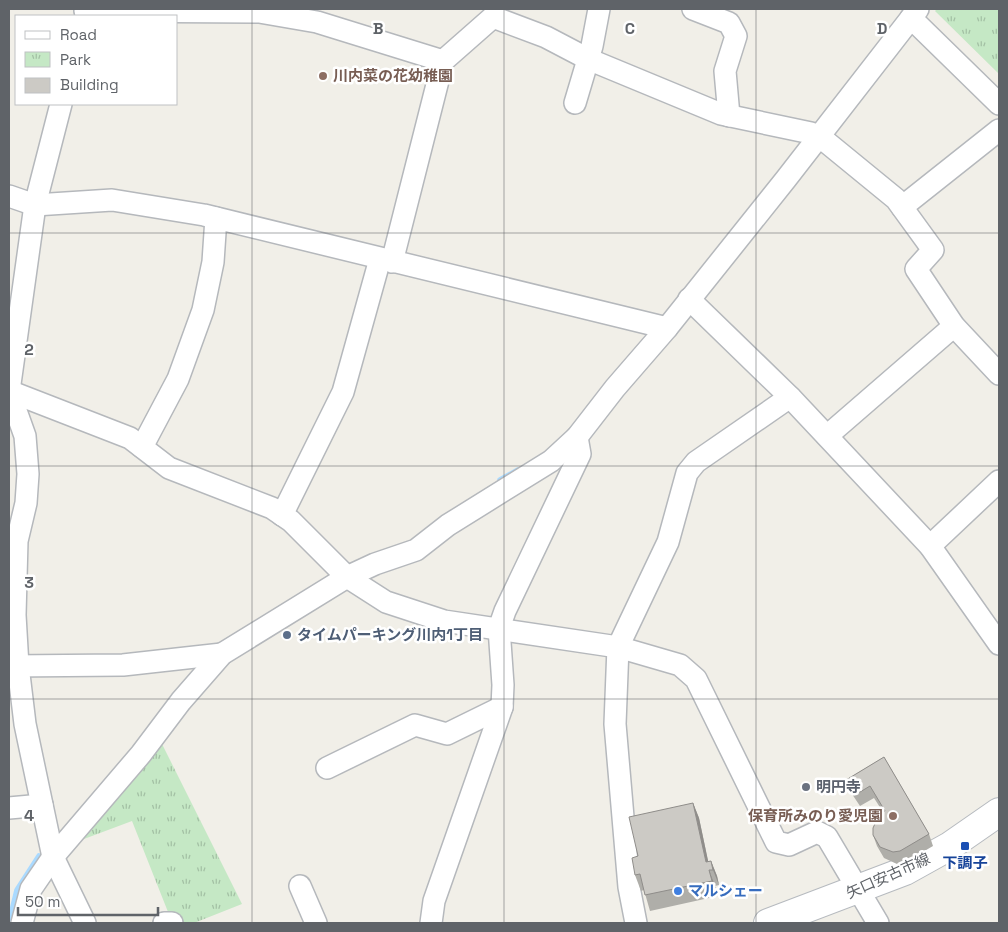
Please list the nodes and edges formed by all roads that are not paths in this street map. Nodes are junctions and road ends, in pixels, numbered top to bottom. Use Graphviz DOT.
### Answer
graph roads {
  1 [pos="599,9"];
  2 [pos="693,9"];
  3 [pos="165,10"];
  4 [pos="85,12"];
  5 [pos="493,13"];
  6 [pos="914,13"];
  7 [pos="588,59"];
  8 [pos="443,61"];
  9 [pos="575,103"];
  10 [pos="999,104"];
  11 [pos="61,105"];
  12 [pos="730,116"];
  13 [pos="999,130"];
  14 [pos="818,136"];
  15 [pos="9,196"];
  16 [pos="35,205"];
  17 [pos="902,207"];
  18 [pos="216,218"];
  19 [pos="386,260"];
  20 [pos="690,299"];
  21 [pos="954,326"];
  22 [pos="667,328"];
  23 [pos="999,374"];
  24 [pos="9,391"];
  25 [pos="790,397"];
  26 [pos="827,436"];
  27 [pos="577,437"];
  28 [pos="142,447"];
  29 [pos="999,481"];
  30 [pos="282,515"];
  31 [pos="930,546"];
  32 [pos="346,577"];
  33 [pos="499,628"];
  34 [pos="999,644"];
  35 [pos="618,647"];
  36 [pos="222,654"];
  37 [pos="13,666"];
  38 [pos="502,707"];
  39 [pos="327,768"];
  40 [pos="42,805"];
  41 [pos="9,808"];
  42 [pos="999,812"];
  43 [pos="53,857"];
  44 [pos="300,886"];
  45 [pos="858,890"];
  46 [pos="22,923"];
  47 [pos="85,923"];
  48 [pos="164,923"];
  49 [pos="172,923"];
  50 [pos="316,923"];
  51 [pos="431,923"];
  52 [pos="636,923"];
  53 [pos="771,923"];
  54 [pos="878,923"];
  1 -- 7 [label="street"];
  2 -- 12 [label="street"];
  3 -- 4 [label="street"];
  3 -- 8 [label="street"];
  5 -- 7 [label="street"];
  5 -- 8 [label="street"];
  6 -- 10 [label="street"];
  6 -- 14 [label="street"];
  7 -- 9 [label="street"];
  7 -- 12 [label="street"];
  8 -- 19 [label="street"];
  11 -- 16 [label="street"];
  12 -- 14 [label="street"];
  13 -- 17 [label="street"];
  14 -- 17 [label="street"];
  14 -- 20 [label="street"];
  15 -- 16 [label="street"];
  16 -- 18 [label="street"];
  16 -- 24 [label="street"];
  17 -- 21 [label="street"];
  18 -- 19 [label="street"];
  18 -- 28 [label="street"];
  19 -- 22 [label="street"];
  19 -- 30 [label="street"];
  20 -- 22 [label="street"];
  20 -- 25 [label="street"];
  21 -- 23 [label="street"];
  21 -- 26 [label="street"];
  22 -- 27 [label="street"];
  24 -- 28 [label="street"];
  24 -- 37 [label="street"];
  25 -- 26 [label="street"];
  25 -- 35 [label="street"];
  26 -- 31 [label="street"];
  27 -- 32 [label="street"];
  27 -- 33 [label="street"];
  28 -- 30 [label="street"];
  29 -- 31 [label="street"];
  30 -- 32 [label="street"];
  31 -- 34 [label="street"];
  32 -- 33 [label="street"];
  32 -- 36 [label="street"];
  33 -- 35 [label="street"];
  33 -- 38 [label="street"];
  35 -- 45 [label="street"];
  35 -- 52 [label="street"];
  36 -- 37 [label="street"];
  36 -- 43 [label="street"];
  37 -- 40 [label="street"];
  38 -- 39 [label="street"];
  38 -- 51 [label="street"];
  40 -- 41 [label="street"];
  40 -- 43 [label="street"];
  42 -- 45 [label="main road, 矢口安古市線"];
  43 -- 46 [label="street"];
  43 -- 47 [label="street"];
  44 -- 50 [label="street"];
  45 -- 53 [label="main road, 矢口安古市線"];
  45 -- 54 [label="street"];
  48 -- 49 [label="street"];
}
